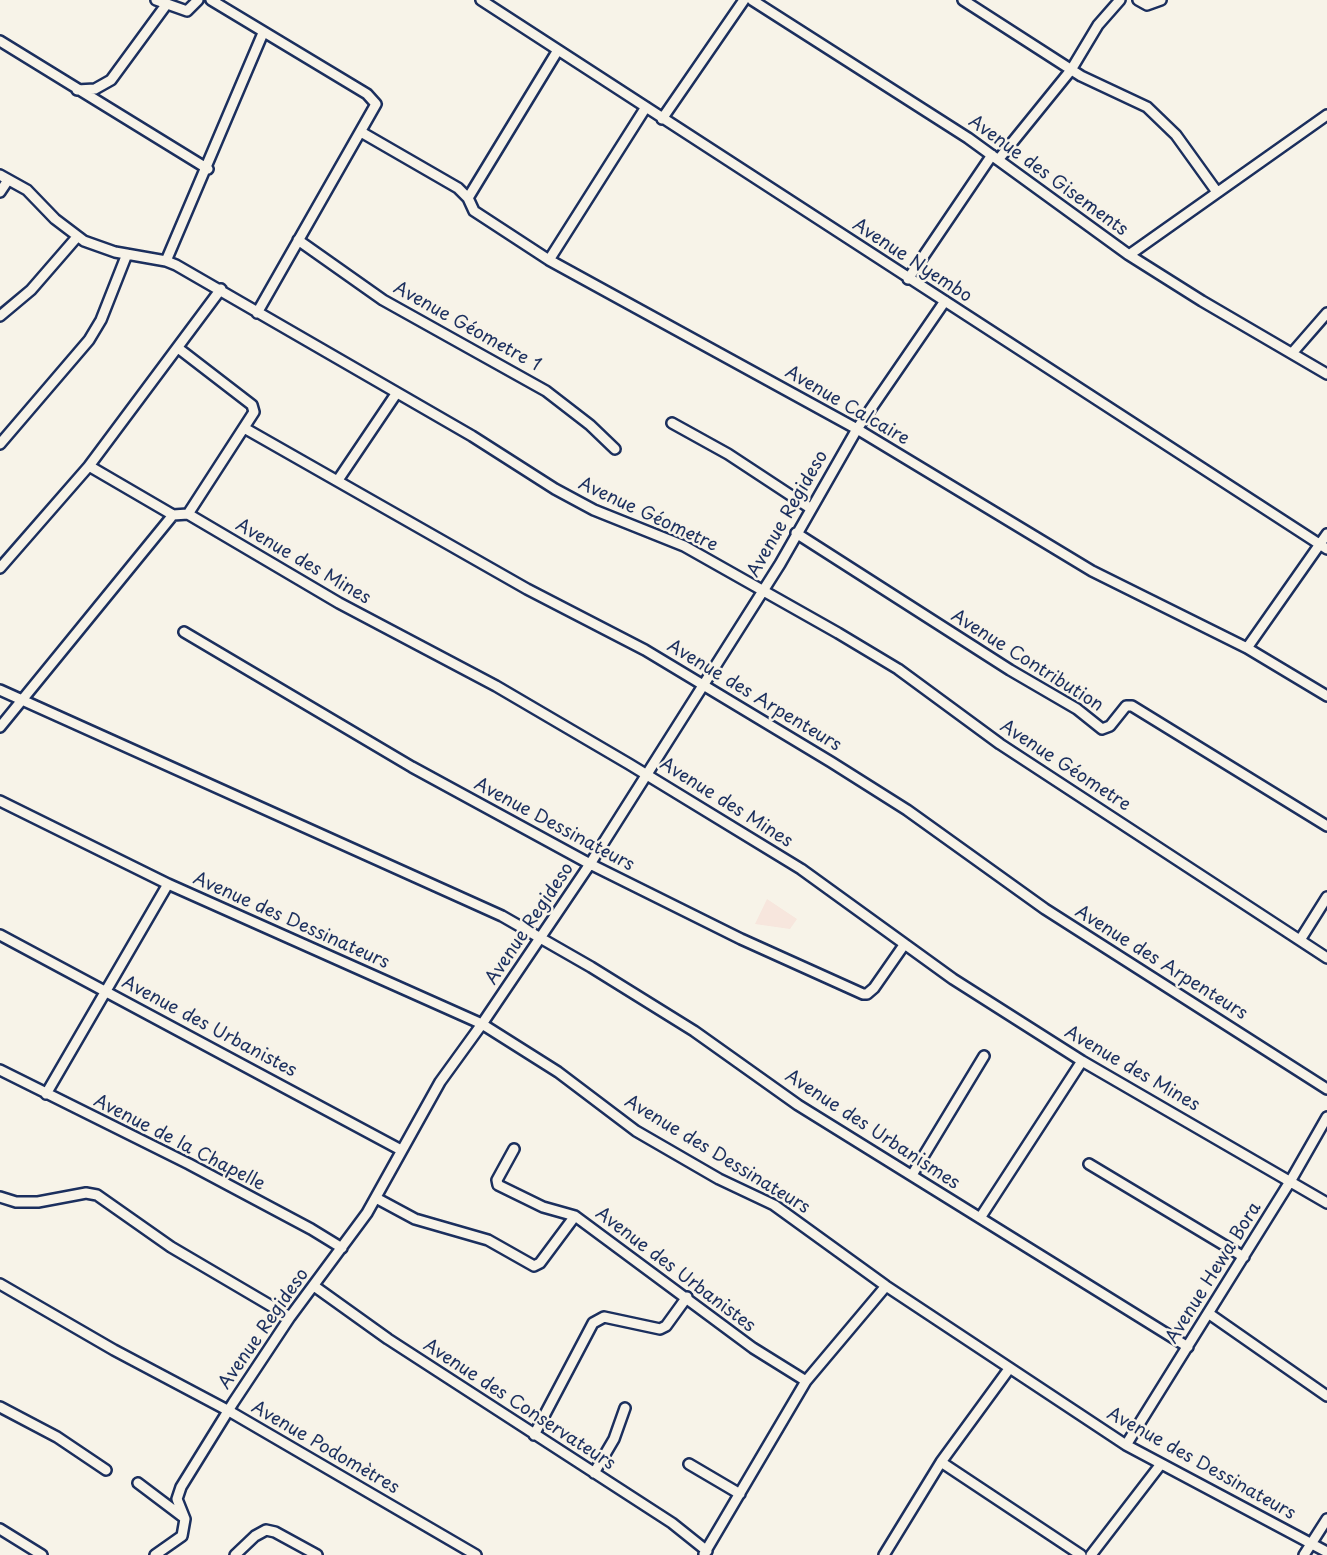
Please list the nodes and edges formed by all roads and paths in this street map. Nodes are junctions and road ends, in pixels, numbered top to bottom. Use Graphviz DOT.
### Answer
graph roads {
  1 [pos="156,0"];
  2 [pos="198,0"];
  3 [pos="211,0"];
  4 [pos="481,0"];
  5 [pos="744,0"];
  6 [pos="752,0"];
  7 [pos="963,0"];
  8 [pos="1120,0"];
  9 [pos="1138,0"];
  10 [pos="1161,0"];
  11 [pos="166,5"];
  12 [pos="263,33"];
  13 [pos="0,41"];
  14 [pos="558,50"];
  15 [pos="1071,70"];
  16 [pos="77,90"];
  17 [pos="646,107"];
  18 [pos="1327,115"];
  19 [pos="662,119"];
  20 [pos="362,132"];
  21 [pos="995,157"];
  22 [pos="208,169"];
  23 [pos="4,178"];
  24 [pos="0,192"];
  25 [pos="1217,192"];
  26 [pos="468,198"];
  27 [pos="77,237"];
  28 [pos="298,240"];
  29 [pos="127,254"];
  30 [pos="1129,255"];
  31 [pos="549,260"];
  32 [pos="166,261"];
  33 [pos="908,279"];
  34 [pos="221,289"];
  35 [pos="945,301"];
  36 [pos="257,313"];
  37 [pos="1327,313"];
  38 [pos="0,316"];
  39 [pos="178,348"];
  40 [pos="1293,352"];
  41 [pos="1327,374"];
  42 [pos="396,394"];
  43 [pos="672,423"];
  44 [pos="246,429"];
  45 [pos="856,429"];
  46 [pos="0,444"];
  47 [pos="615,449"];
  48 [pos="89,466"];
  49 [pos="338,480"];
  50 [pos="810,508"];
  51 [pos="188,514"];
  52 [pos="173,515"];
  53 [pos="796,533"];
  54 [pos="1327,534"];
  55 [pos="1324,547"];
  56 [pos="0,568"];
  57 [pos="763,592"];
  58 [pos="183,632"];
  59 [pos="1246,648"];
  60 [pos="702,684"];
  61 [pos="0,690"];
  62 [pos="1327,696"];
  63 [pos="22,700"];
  64 [pos="0,727"];
  65 [pos="645,773"];
  66 [pos="0,801"];
  67 [pos="1327,826"];
  68 [pos="591,864"];
  69 [pos="168,884"];
  70 [pos="1327,897"];
  71 [pos="0,935"];
  72 [pos="540,938"];
  73 [pos="1300,940"];
  74 [pos="904,945"];
  75 [pos="1327,958"];
  76 [pos="107,992"];
  77 [pos="483,1024"];
  78 [pos="984,1056"];
  79 [pos="1082,1061"];
  80 [pos="0,1070"];
  81 [pos="1327,1089"];
  82 [pos="46,1094"];
  83 [pos="1327,1117"];
  84 [pos="514,1149"];
  85 [pos="401,1150"];
  86 [pos="1089,1164"];
  87 [pos="912,1175"];
  88 [pos="1291,1180"];
  89 [pos="1,1197"];
  90 [pos="376,1198"];
  91 [pos="1327,1203"];
  92 [pos="575,1216"];
  93 [pos="980,1218"];
  94 [pos="342,1248"];
  95 [pos="1244,1257"];
  96 [pos="0,1284"];
  97 [pos="314,1286"];
  98 [pos="886,1286"];
  99 [pos="687,1297"];
  100 [pos="1208,1313"];
  101 [pos="291,1317"];
  102 [pos="1188,1347"];
  103 [pos="1009,1369"];
  104 [pos="806,1381"];
  105 [pos="1327,1396"];
  106 [pos="0,1407"];
  107 [pos="624,1408"];
  108 [pos="229,1411"];
  109 [pos="534,1435"];
  110 [pos="1126,1445"];
  111 [pos="941,1462"];
  112 [pos="689,1464"];
  113 [pos="1161,1464"];
  114 [pos="106,1470"];
  115 [pos="594,1473"];
  116 [pos="138,1483"];
  117 [pos="740,1494"];
  118 [pos="185,1519"];
  119 [pos="1327,1519"];
  120 [pos="0,1529"];
  121 [pos="1312,1543"];
  122 [pos="1327,1552"];
  123 [pos="705,1553"];
  124 [pos="42,1555"];
  125 [pos="155,1555"];
  126 [pos="236,1555"];
  127 [pos="317,1555"];
  128 [pos="476,1555"];
  129 [pos="884,1555"];
  130 [pos="1081,1555"];
  131 [pos="1091,1555"];
  132 [pos="1304,1555"];
  1 -- 11 [label="street"];
  2 -- 11 [label="street"];
  3 -- 12 [label="street"];
  4 -- 14 [label="street, Avenue Nyembo"];
  5 -- 19 [label="street"];
  6 -- 21 [label="street, Avenue des Gisements"];
  7 -- 15 [label="street"];
  8 -- 15 [label="street"];
  9 -- 10 [label="street"];
  11 -- 16 [label="street"];
  12 -- 20 [label="street"];
  12 -- 22 [label="street"];
  13 -- 16 [label="street"];
  14 -- 17 [label="street, Avenue Nyembo"];
  14 -- 26 [label="street"];
  15 -- 21 [label="street"];
  15 -- 25 [label="street"];
  16 -- 22 [label="street"];
  17 -- 19 [label="street, Avenue Nyembo"];
  17 -- 31 [label="street"];
  18 -- 25 [label="street"];
  19 -- 33 [label="street, Avenue Nyembo"];
  20 -- 26 [label="street, Avenue Calcaire"];
  20 -- 28 [label="street"];
  21 -- 30 [label="street, Avenue des Gisements"];
  21 -- 33 [label="street"];
  22 -- 32 [label="street"];
  23 -- 24 [label="street"];
  23 -- 27 [label="street, Avenue Géometre"];
  25 -- 30 [label="street"];
  26 -- 31 [label="street, Avenue Calcaire"];
  27 -- 29 [label="street, Avenue Géometre"];
  27 -- 38 [label="street"];
  28 -- 36 [label="street"];
  28 -- 47 [label="street, Avenue Géometre 1"];
  29 -- 32 [label="street, Avenue Géometre"];
  29 -- 46 [label="street"];
  30 -- 40 [label="street, Avenue des Gisements"];
  31 -- 45 [label="street, Avenue Calcaire"];
  32 -- 34 [label="street, Avenue Géometre"];
  33 -- 35 [label="street, Avenue Nyembo"];
  34 -- 36 [label="street, Avenue Géometre"];
  34 -- 39 [label="street"];
  35 -- 45 [label="street, Avenue Regideso"];
  35 -- 55 [label="street, Avenue Nyembo"];
  36 -- 42 [label="street, Avenue Géometre"];
  37 -- 40 [label="street"];
  39 -- 44 [label="street"];
  39 -- 48 [label="street"];
  40 -- 41 [label="street, Avenue des Gisements"];
  42 -- 49 [label="street"];
  42 -- 57 [label="street, Avenue Géometre"];
  43 -- 50 [label="street"];
  44 -- 49 [label="street, Avenue des Arpenteurs"];
  44 -- 51 [label="street"];
  45 -- 50 [label="street, Avenue Regideso"];
  45 -- 59 [label="street, Avenue Calcaire"];
  48 -- 52 [label="street"];
  48 -- 56 [label="street"];
  49 -- 60 [label="street, Avenue des Arpenteurs"];
  50 -- 53 [label="street, Avenue Regideso"];
  51 -- 52 [label="street"];
  51 -- 65 [label="street, Avenue des Mines"];
  52 -- 63 [label="street"];
  53 -- 57 [label="street, Avenue Regideso"];
  53 -- 67 [label="street, Avenue Contribution"];
  54 -- 55 [label="street"];
  55 -- 59 [label="street"];
  57 -- 60 [label="street, Avenue Regideso"];
  57 -- 73 [label="street, Avenue Géometre"];
  58 -- 68 [label="street, Avenue Dessinateurs"];
  59 -- 62 [label="street, Avenue Calcaire"];
  60 -- 65 [label="street, Avenue Regideso"];
  60 -- 81 [label="street, Avenue des Arpenteurs"];
  61 -- 63 [label="street"];
  63 -- 64 [label="street"];
  63 -- 72 [label="street"];
  65 -- 68 [label="street, Avenue Regideso"];
  65 -- 74 [label="street, Avenue des Mines"];
  66 -- 69 [label="street, Avenue des Dessinateurs"];
  68 -- 72 [label="street, Avenue Regideso"];
  68 -- 74 [label="street, Avenue Dessinateurs"];
  69 -- 76 [label="street"];
  69 -- 77 [label="street, Avenue des Dessinateurs"];
  70 -- 73 [label="street"];
  71 -- 76 [label="street, Avenue des Urbanistes"];
  72 -- 77 [label="street, Avenue Regideso"];
  72 -- 87 [label="street, Avenue des Urbanismes"];
  73 -- 75 [label="street, Avenue Géometre"];
  74 -- 79 [label="street, Avenue des Mines"];
  76 -- 82 [label="street"];
  76 -- 85 [label="street, Avenue des Urbanistes"];
  77 -- 85 [label="street, Avenue Regideso"];
  77 -- 98 [label="street, Avenue des Dessinateurs"];
  78 -- 87 [label="street"];
  79 -- 88 [label="street, Avenue des Mines"];
  79 -- 93 [label="street"];
  80 -- 82 [label="street, Avenue de la Chapelle"];
  82 -- 94 [label="street, Avenue de la Chapelle"];
  83 -- 88 [label="street, Avenue Hewa Bora"];
  84 -- 92 [label="street"];
  85 -- 90 [label="street, Avenue Regideso"];
  86 -- 95 [label="street"];
  87 -- 93 [label="street, Avenue des Urbanismes"];
  88 -- 91 [label="street, Avenue des Mines"];
  88 -- 95 [label="street, Avenue Hewa Bora"];
  89 -- 101 [label="street"];
  90 -- 92 [label="street, Avenue des Urbanistes"];
  90 -- 94 [label="street, Avenue Regideso"];
  92 -- 99 [label="street, Avenue des Urbanistes"];
  93 -- 102 [label="street, Avenue des Urbanismes"];
  94 -- 97 [label="street, Avenue Regideso"];
  95 -- 100 [label="street, Avenue Hewa Bora"];
  96 -- 108 [label="street, Avenue Podomètres"];
  97 -- 101 [label="street, Avenue Regideso"];
  97 -- 109 [label="street, Avenue des Conservateurs"];
  98 -- 103 [label="street, Avenue des Dessinateurs"];
  98 -- 104 [label="street"];
  99 -- 104 [label="street, Avenue des Urbanistes"];
  99 -- 109 [label="street"];
  100 -- 102 [label="street, Avenue Hewa Bora"];
  100 -- 105 [label="street"];
  101 -- 108 [label="street, Avenue Regideso"];
  102 -- 110 [label="street, Avenue Hewa Bora"];
  103 -- 110 [label="street, Avenue des Dessinateurs"];
  103 -- 111 [label="street"];
  104 -- 117 [label="street"];
  106 -- 114 [label="street"];
  107 -- 115 [label="street"];
  108 -- 118 [label="street, Avenue Regideso"];
  108 -- 128 [label="street, Avenue Podomètres"];
  109 -- 115 [label="street, Avenue des Conservateurs"];
  110 -- 113 [label="street, Avenue des Dessinateurs"];
  111 -- 129 [label="street"];
  111 -- 130 [label="street"];
  112 -- 117 [label="street"];
  113 -- 121 [label="street, Avenue des Dessinateurs"];
  113 -- 131 [label="street"];
  115 -- 123 [label="street, Avenue des Conservateurs"];
  116 -- 118 [label="street"];
  117 -- 123 [label="street"];
  118 -- 125 [label="street"];
  119 -- 121 [label="street"];
  120 -- 124 [label="street"];
  121 -- 122 [label="street, Avenue des Dessinateurs"];
  121 -- 132 [label="street"];
  126 -- 127 [label="street"];
}
